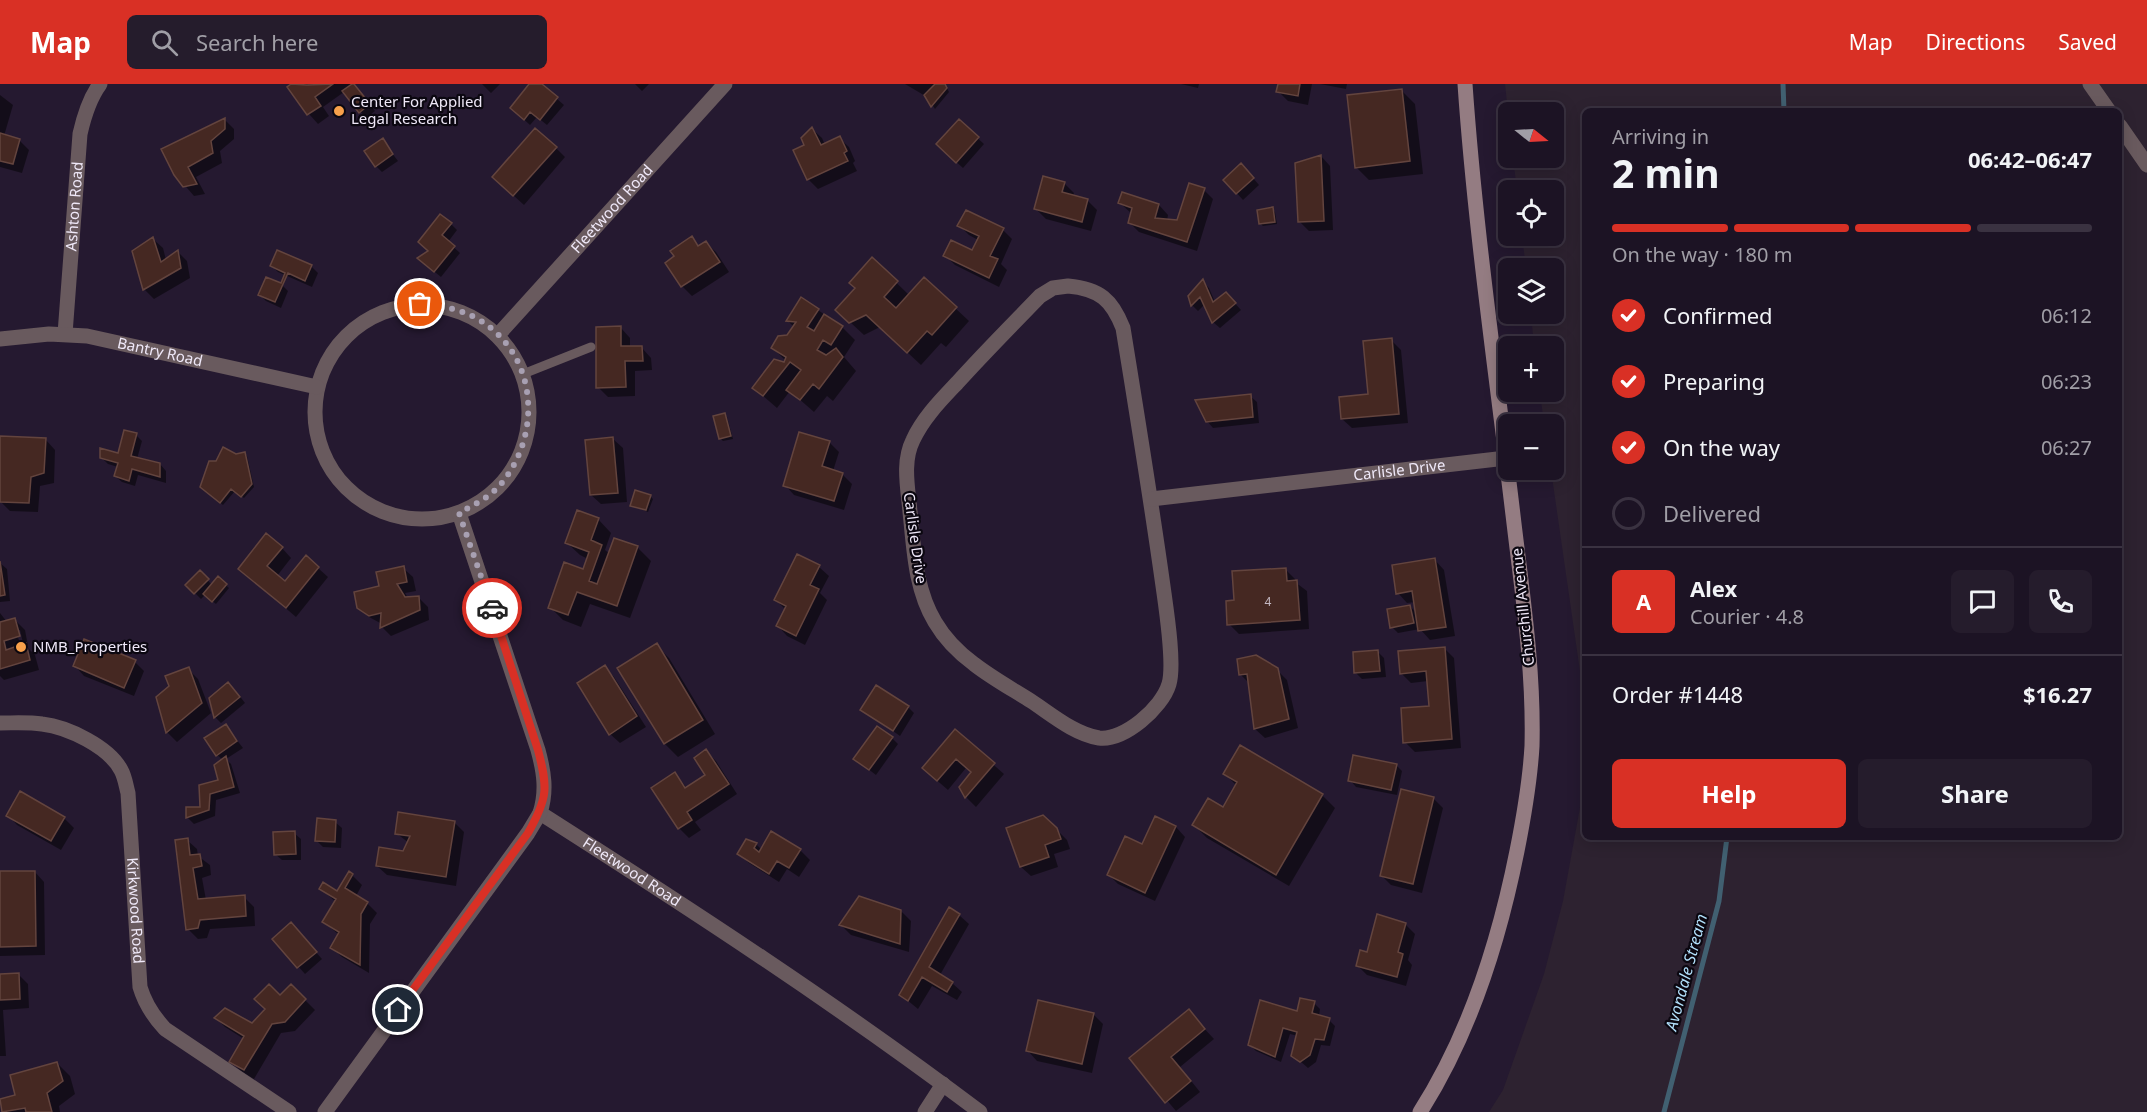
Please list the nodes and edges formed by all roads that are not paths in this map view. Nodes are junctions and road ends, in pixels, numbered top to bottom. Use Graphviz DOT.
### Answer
graph roads {
  1 [pos="100,84"];
  2 [pos="725,84"];
  3 [pos="1465,84"];
  4 [pos="2090,84"];
  5 [pos="2107,108"];
  6 [pos="2122,129"];
  7 [pos="2147,165"];
  8 [pos="64,334"];
  9 [pos="498,335"];
  10 [pos="0,339"];
  11 [pos="591,347"];
  12 [pos="523,374"];
  13 [pos="317,387"];
  14 [pos="1501,414"];
  15 [pos="1498,459"];
  16 [pos="1509,480"];
  17 [pos="1151,499"];
  18 [pos="459,513"];
  19 [pos="0,723"];
  20 [pos="540,813"];
  21 [pos="943,1084"];
  22 [pos="289,1112"];
  23 [pos="325,1112"];
  24 [pos="925,1112"];
  25 [pos="980,1112"];
  26 [pos="1420,1112"];
  1 -- 8 [label="street, Ashton Road"];
  2 -- 9 [label="street, Fleetwood Road"];
  3 -- 14 [label="main road, Churchill Avenue"];
  4 -- 5 [label="street"];
  6 -- 7 [label="street"];
  8 -- 10 [label="street, Bantry Road"];
  8 -- 13 [label="street, Bantry Road"];
  9 -- 12 [label="street"];
  9 -- 13 [label="street"];
  11 -- 12 [label="lane"];
  12 -- 18 [label="street"];
  13 -- 18 [label="street"];
  15 -- 17 [label="street, Carlisle Drive"];
  16 -- 26 [label="main road, Churchill Avenue"];
  17 -- 17 [label="street, Carlisle Drive"];
  18 -- 20 [label="street"];
  19 -- 22 [label="street, Kirkwood Road"];
  20 -- 21 [label="street, Fleetwood Road"];
  20 -- 23 [label="street"];
  21 -- 24 [label="street"];
  21 -- 25 [label="street, Fleetwood Road"];
}
